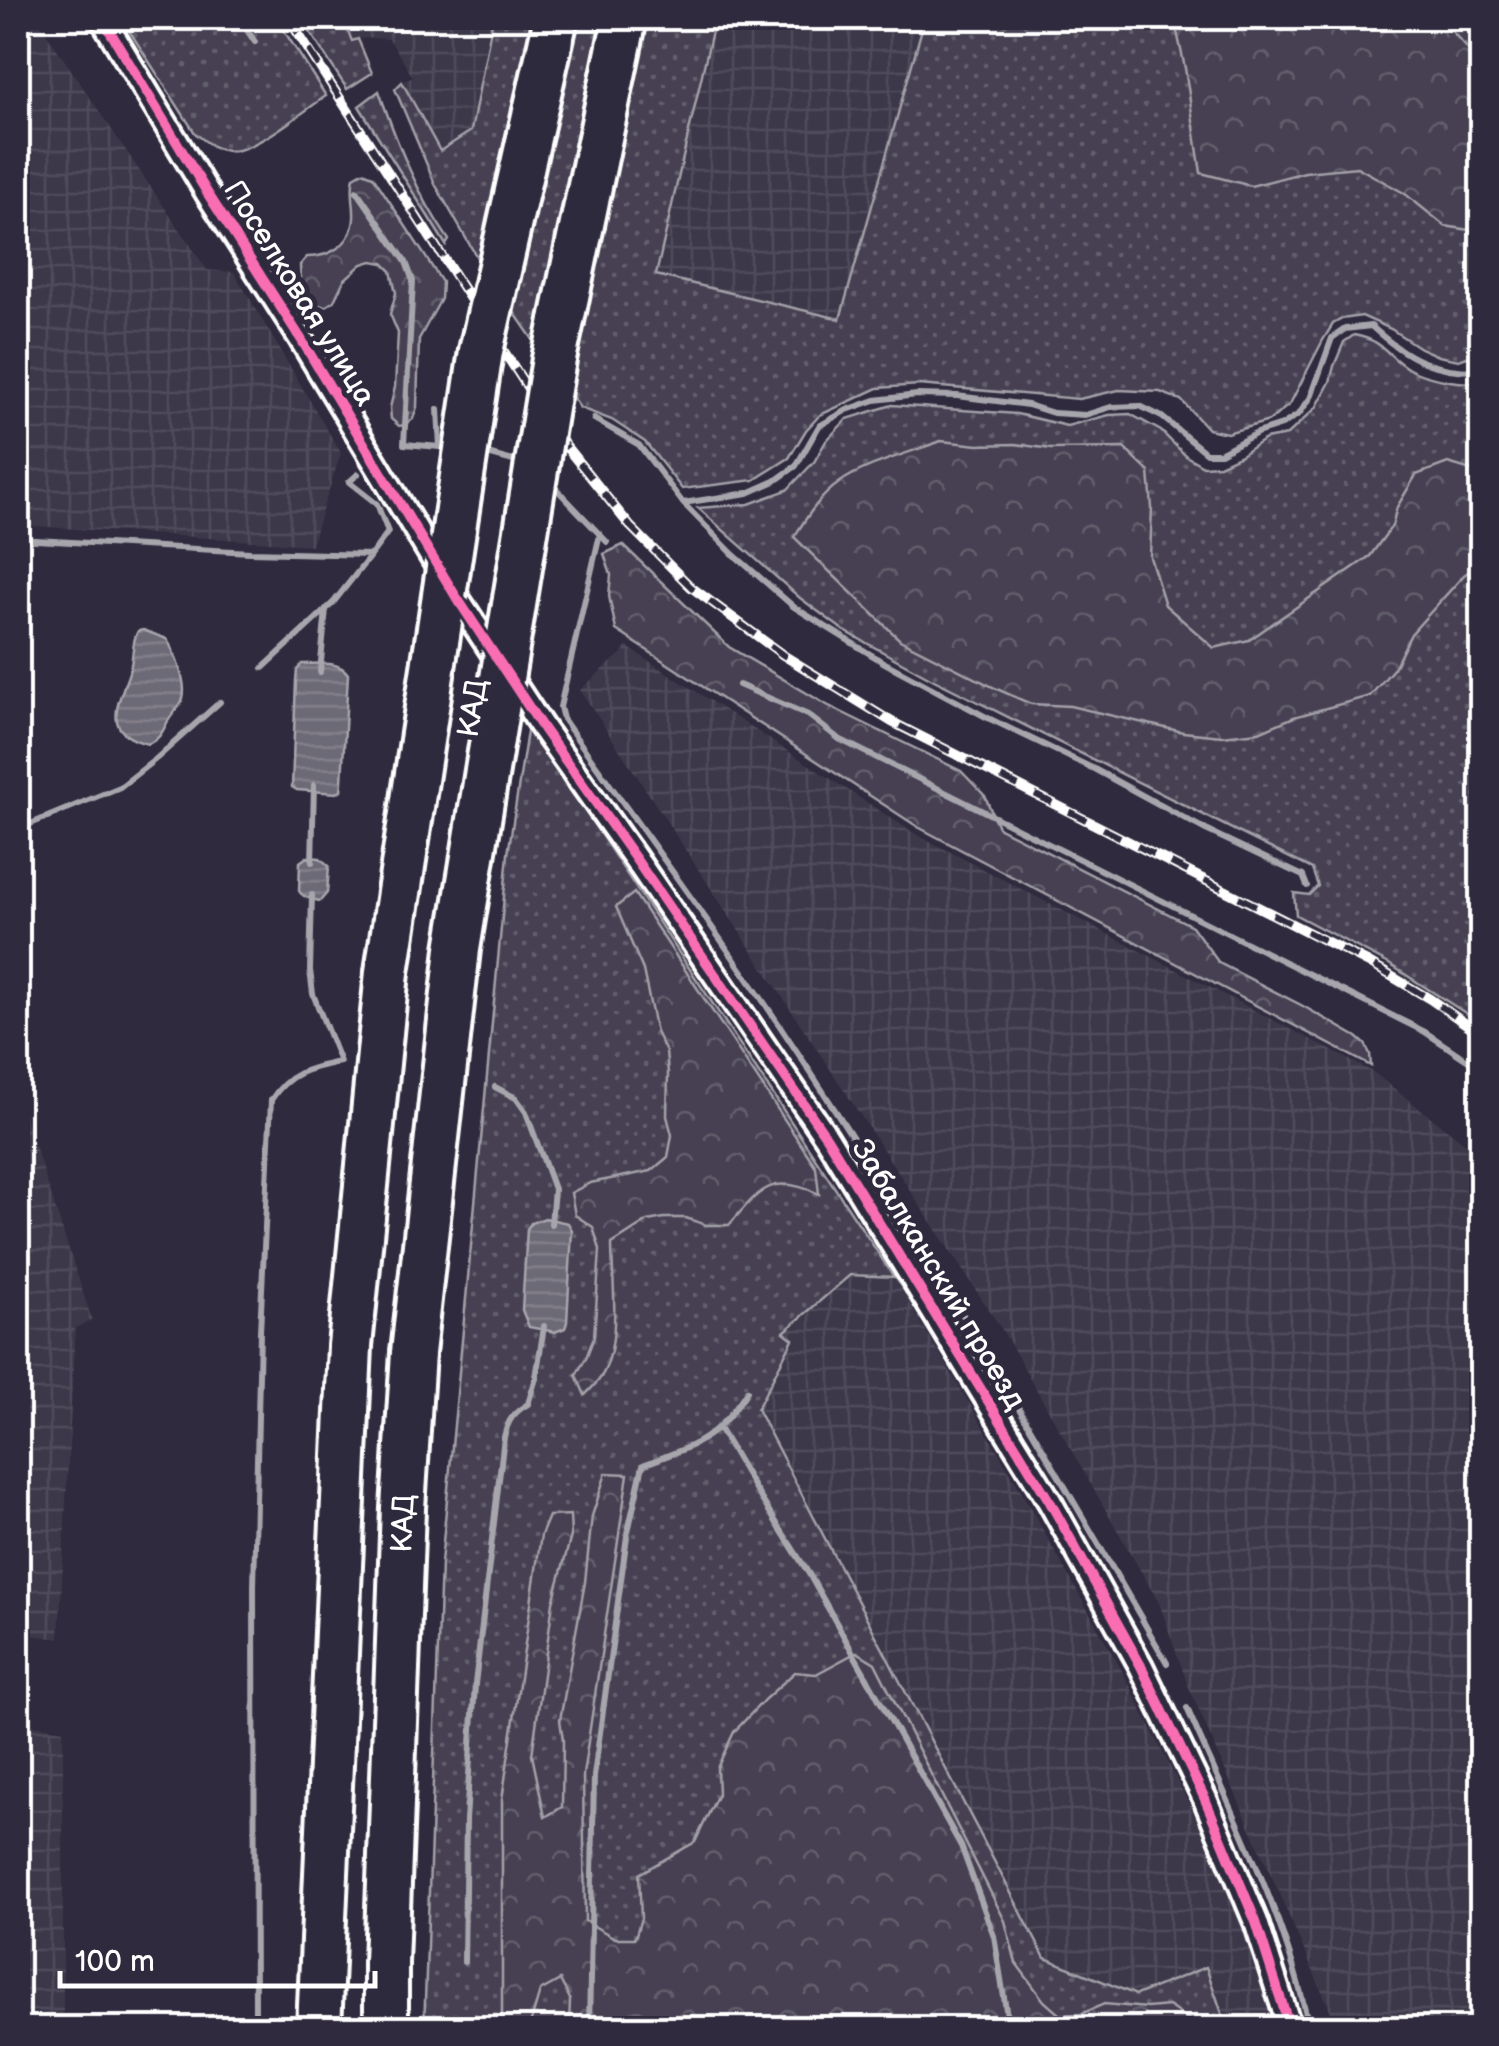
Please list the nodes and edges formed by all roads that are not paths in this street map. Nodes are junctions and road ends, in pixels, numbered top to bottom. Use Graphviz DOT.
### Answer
graph roads {
  1 [pos="102,18"];
  2 [pos="556,18"];
  3 [pos="625,18"];
  4 [pos="455,596"];
  5 [pos="318,2028"];
  6 [pos="386,2028"];
  7 [pos="1290,2028"];
  1 -- 4 [label="street, Поселковая улица"];
  2 -- 5 [label="highway, КАД, bridge"];
  3 -- 6 [label="highway, КАД, bridge"];
  4 -- 7 [label="street, Забалканский проезд"];
}
